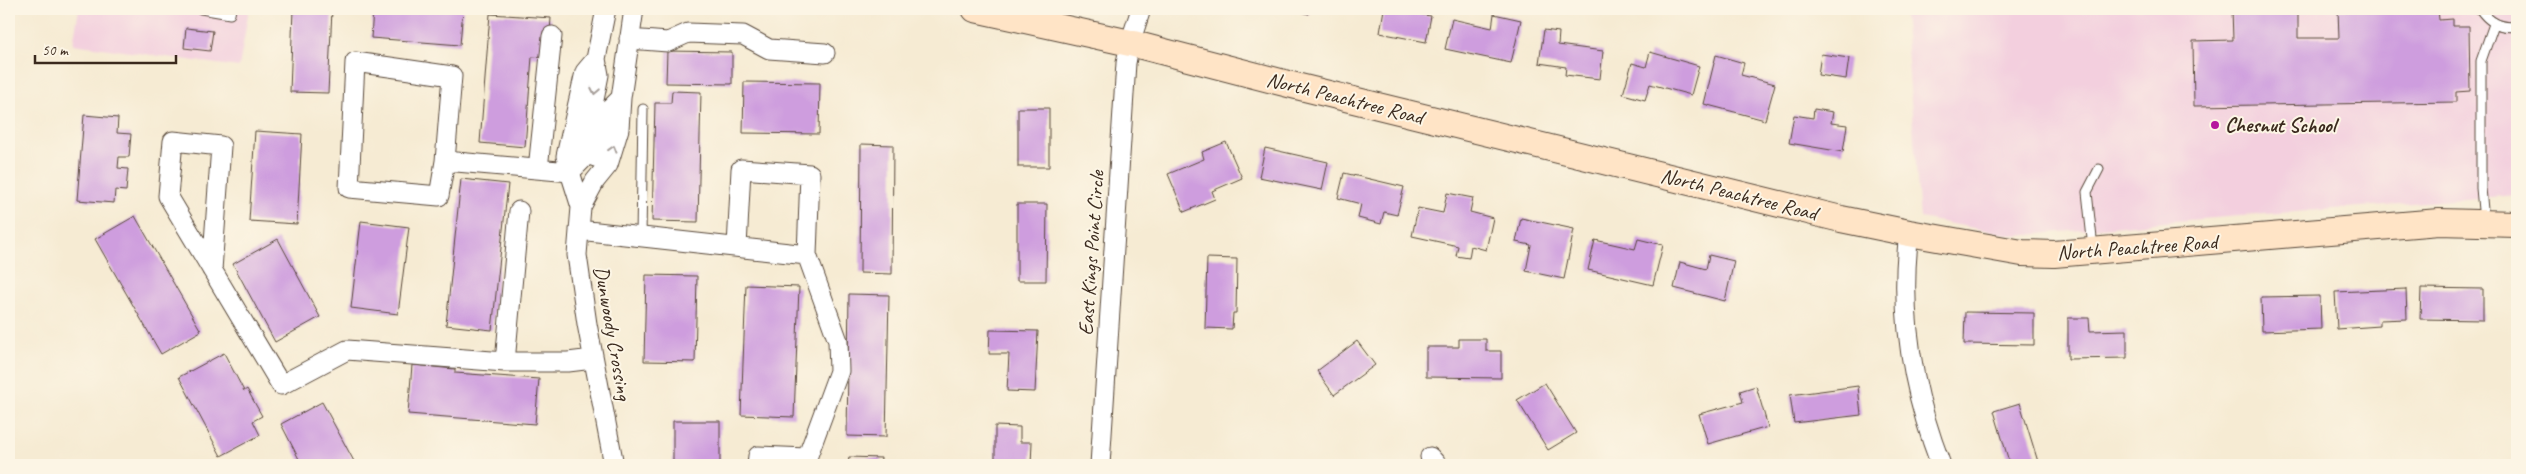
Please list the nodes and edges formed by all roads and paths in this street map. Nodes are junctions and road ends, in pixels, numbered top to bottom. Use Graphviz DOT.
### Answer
graph roads {
  1 [pos="201,9"];
  2 [pos="231,9"];
  3 [pos="606,9"];
  4 [pos="634,9"];
  5 [pos="975,9"];
  6 [pos="1141,9"];
  7 [pos="2480,9"];
  8 [pos="1015,13"];
  9 [pos="2494,24"];
  10 [pos="2517,26"];
  11 [pos="552,36"];
  12 [pos="629,39"];
  13 [pos="1130,43"];
  14 [pos="825,53"];
  15 [pos="643,109"];
  16 [pos="445,161"];
  17 [pos="538,169"];
  18 [pos="2099,169"];
  19 [pos="570,172"];
  20 [pos="581,207"];
  21 [pos="519,211"];
  22 [pos="2484,224"];
  23 [pos="2517,224"];
  24 [pos="579,230"];
  25 [pos="1909,233"];
  26 [pos="641,237"];
  27 [pos="737,247"];
  28 [pos="2093,251"];
  29 [pos="807,255"];
  30 [pos="212,270"];
  31 [pos="593,359"];
  32 [pos="505,362"];
  33 [pos="807,462"];
  34 [pos="614,465"];
  35 [pos="757,465"];
  36 [pos="1100,465"];
  37 [pos="1941,465"];
  1 -- 2 [label="lane"];
  3 -- 19 [label="street, Dunwoody Crossing, one-way"];
  4 -- 12 [label="street, Dunwoody Crossing"];
  5 -- 8 [label="street, North Peachtree Road"];
  6 -- 13 [label="street, East Kings Point Circle"];
  7 -- 9 [label="lane"];
  8 -- 13 [label="street, North Peachtree Road"];
  9 -- 10 [label="lane"];
  9 -- 22 [label="lane"];
  11 -- 17 [label="street"];
  12 -- 14 [label="street"];
  20 -- 12 [label="street, Dunwoody Crossing, one-way"];
  13 -- 25 [label="street, North Peachtree Road"];
  13 -- 36 [label="street, East Kings Point Circle"];
  15 -- 26 [label="lane"];
  16 -- 16 [label="street"];
  16 -- 17 [label="street"];
  17 -- 19 [label="street"];
  18 -- 28 [label="lane"];
  19 -- 20 [label="street, Dunwoody Crossing"];
  20 -- 24 [label="street, Dunwoody Crossing"];
  21 -- 32 [label="street"];
  22 -- 23 [label="street, North Peachtree Road"];
  22 -- 28 [label="street, North Peachtree Road"];
  24 -- 26 [label="street"];
  24 -- 31 [label="street, Dunwoody Crossing"];
  25 -- 28 [label="street, North Peachtree Road"];
  25 -- 37 [label="street"];
  26 -- 27 [label="street"];
  27 -- 29 [label="street"];
  27 -- 29 [label="street"];
  29 -- 33 [label="street"];
  30 -- 30 [label="street"];
  30 -- 32 [label="street"];
  31 -- 32 [label="street"];
  31 -- 34 [label="street, Dunwoody Crossing"];
  33 -- 35 [label="street"];
}
